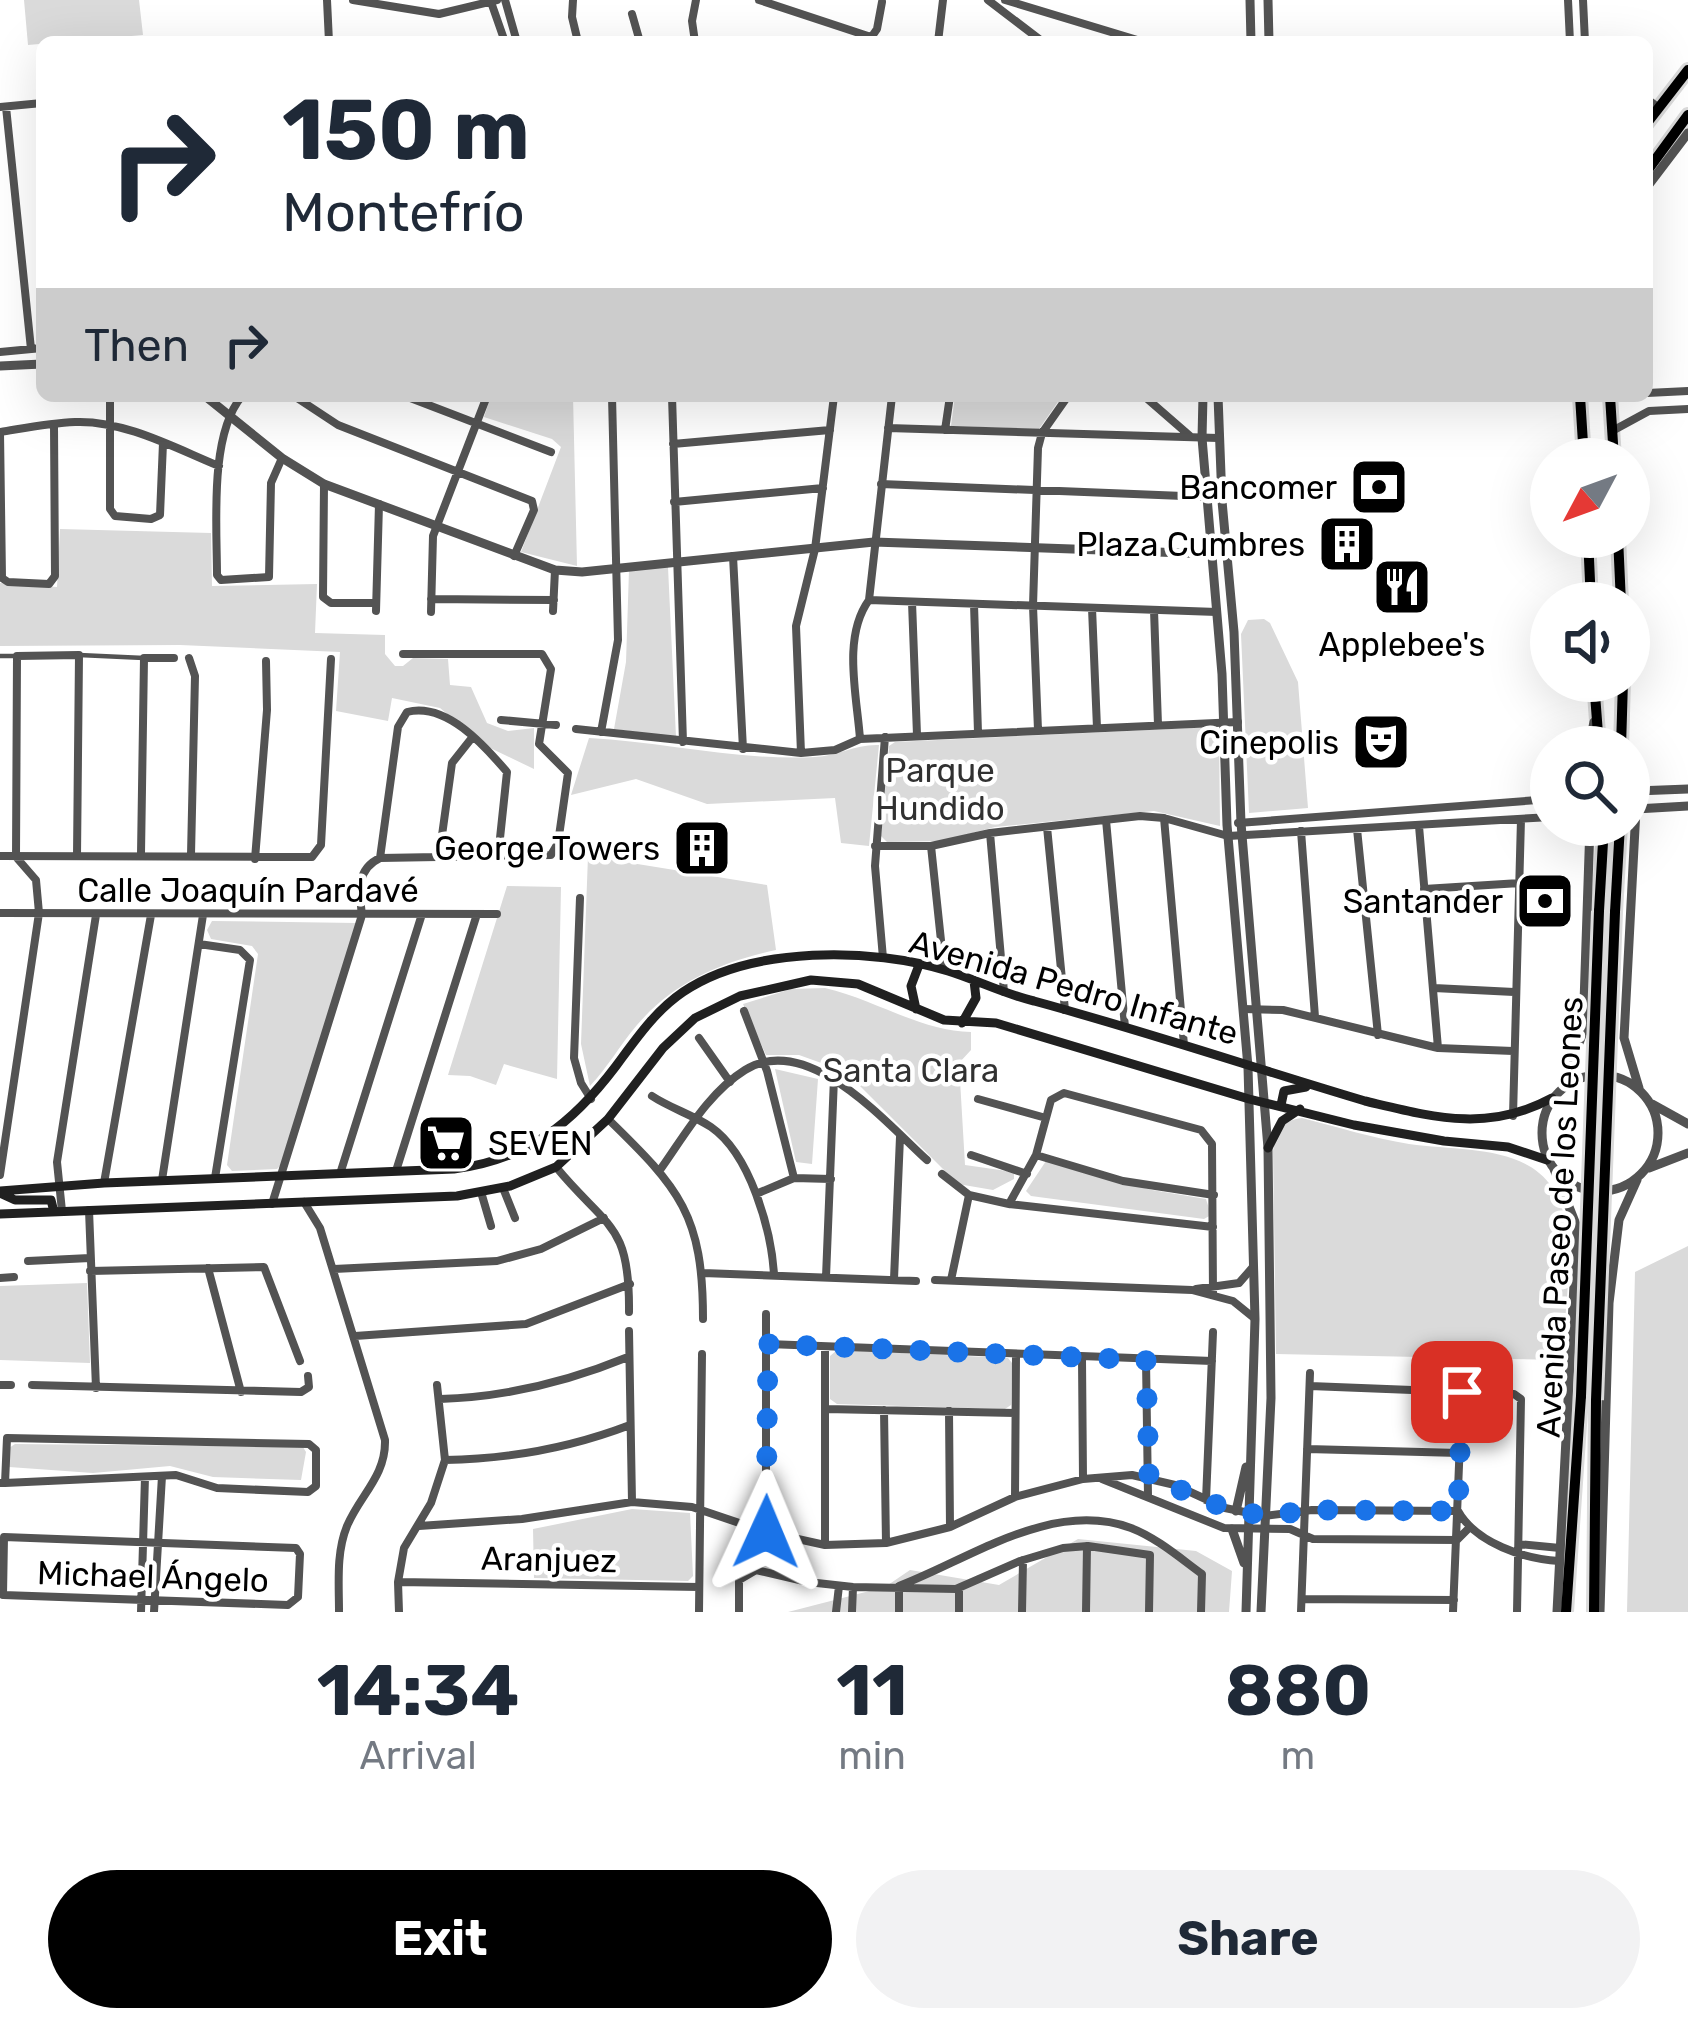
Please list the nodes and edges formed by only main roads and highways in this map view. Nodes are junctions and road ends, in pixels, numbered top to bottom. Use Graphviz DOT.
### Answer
graph roads {
  1 [pos="1688,70"];
  2 [pos="1688,115"];
  3 [pos="1653,116"];
  4 [pos="1653,163"];
  5 [pos="1579,402"];
  6 [pos="1610,402"];
  7 [pos="1582,438"];
  8 [pos="1612,438"];
  9 [pos="1603,846"];
  10 [pos="1619,846"];
  11 [pos="919,965"];
  12 [pos="974,981"];
  13 [pos="916,1009"];
  14 [pos="962,1023"];
  15 [pos="1318,1087"];
  16 [pos="1552,1098"];
  17 [pos="1282,1105"];
  18 [pos="1300,1109"];
  19 [pos="1268,1148"];
  20 [pos="1551,1164"];
  21 [pos="0,1192"];
  22 [pos="58,1212"];
  23 [pos="0,1214"];
  24 [pos="1566,1612"];
  25 [pos="1597,1612"];
  1 -- 3 [label="main road"];
  2 -- 4 [label="main road"];
  5 -- 7 [label="main road"];
  6 -- 8 [label="main road"];
  9 -- 24 [label="main road, Avenida Paseo de los Leones, bridge"];
  10 -- 25 [label="main road, Avenida Paseo de los Leones, bridge"];
  11 -- 12 [label="main road, Avenida Pedro Infante"];
  11 -- 13 [label="main road"];
  11 -- 21 [label="main road, Avenida Pedro Infante"];
  12 -- 14 [label="main road"];
  12 -- 15 [label="main road, Avenida Pedro Infante"];
  13 -- 14 [label="main road, Avenida Pedro Infante"];
  13 -- 22 [label="main road, Avenida Pedro Infante"];
  14 -- 17 [label="main road, Avenida Pedro Infante"];
  15 -- 16 [label="main road, Avenida Pedro Infante"];
  15 -- 17 [label="main road"];
  17 -- 18 [label="main road, Avenida Pedro Infante"];
  18 -- 19 [label="main road"];
  18 -- 20 [label="main road, Avenida Pedro Infante"];
  21 -- 22 [label="main road"];
  22 -- 23 [label="main road, Avenida Pedro Infante"];
}
